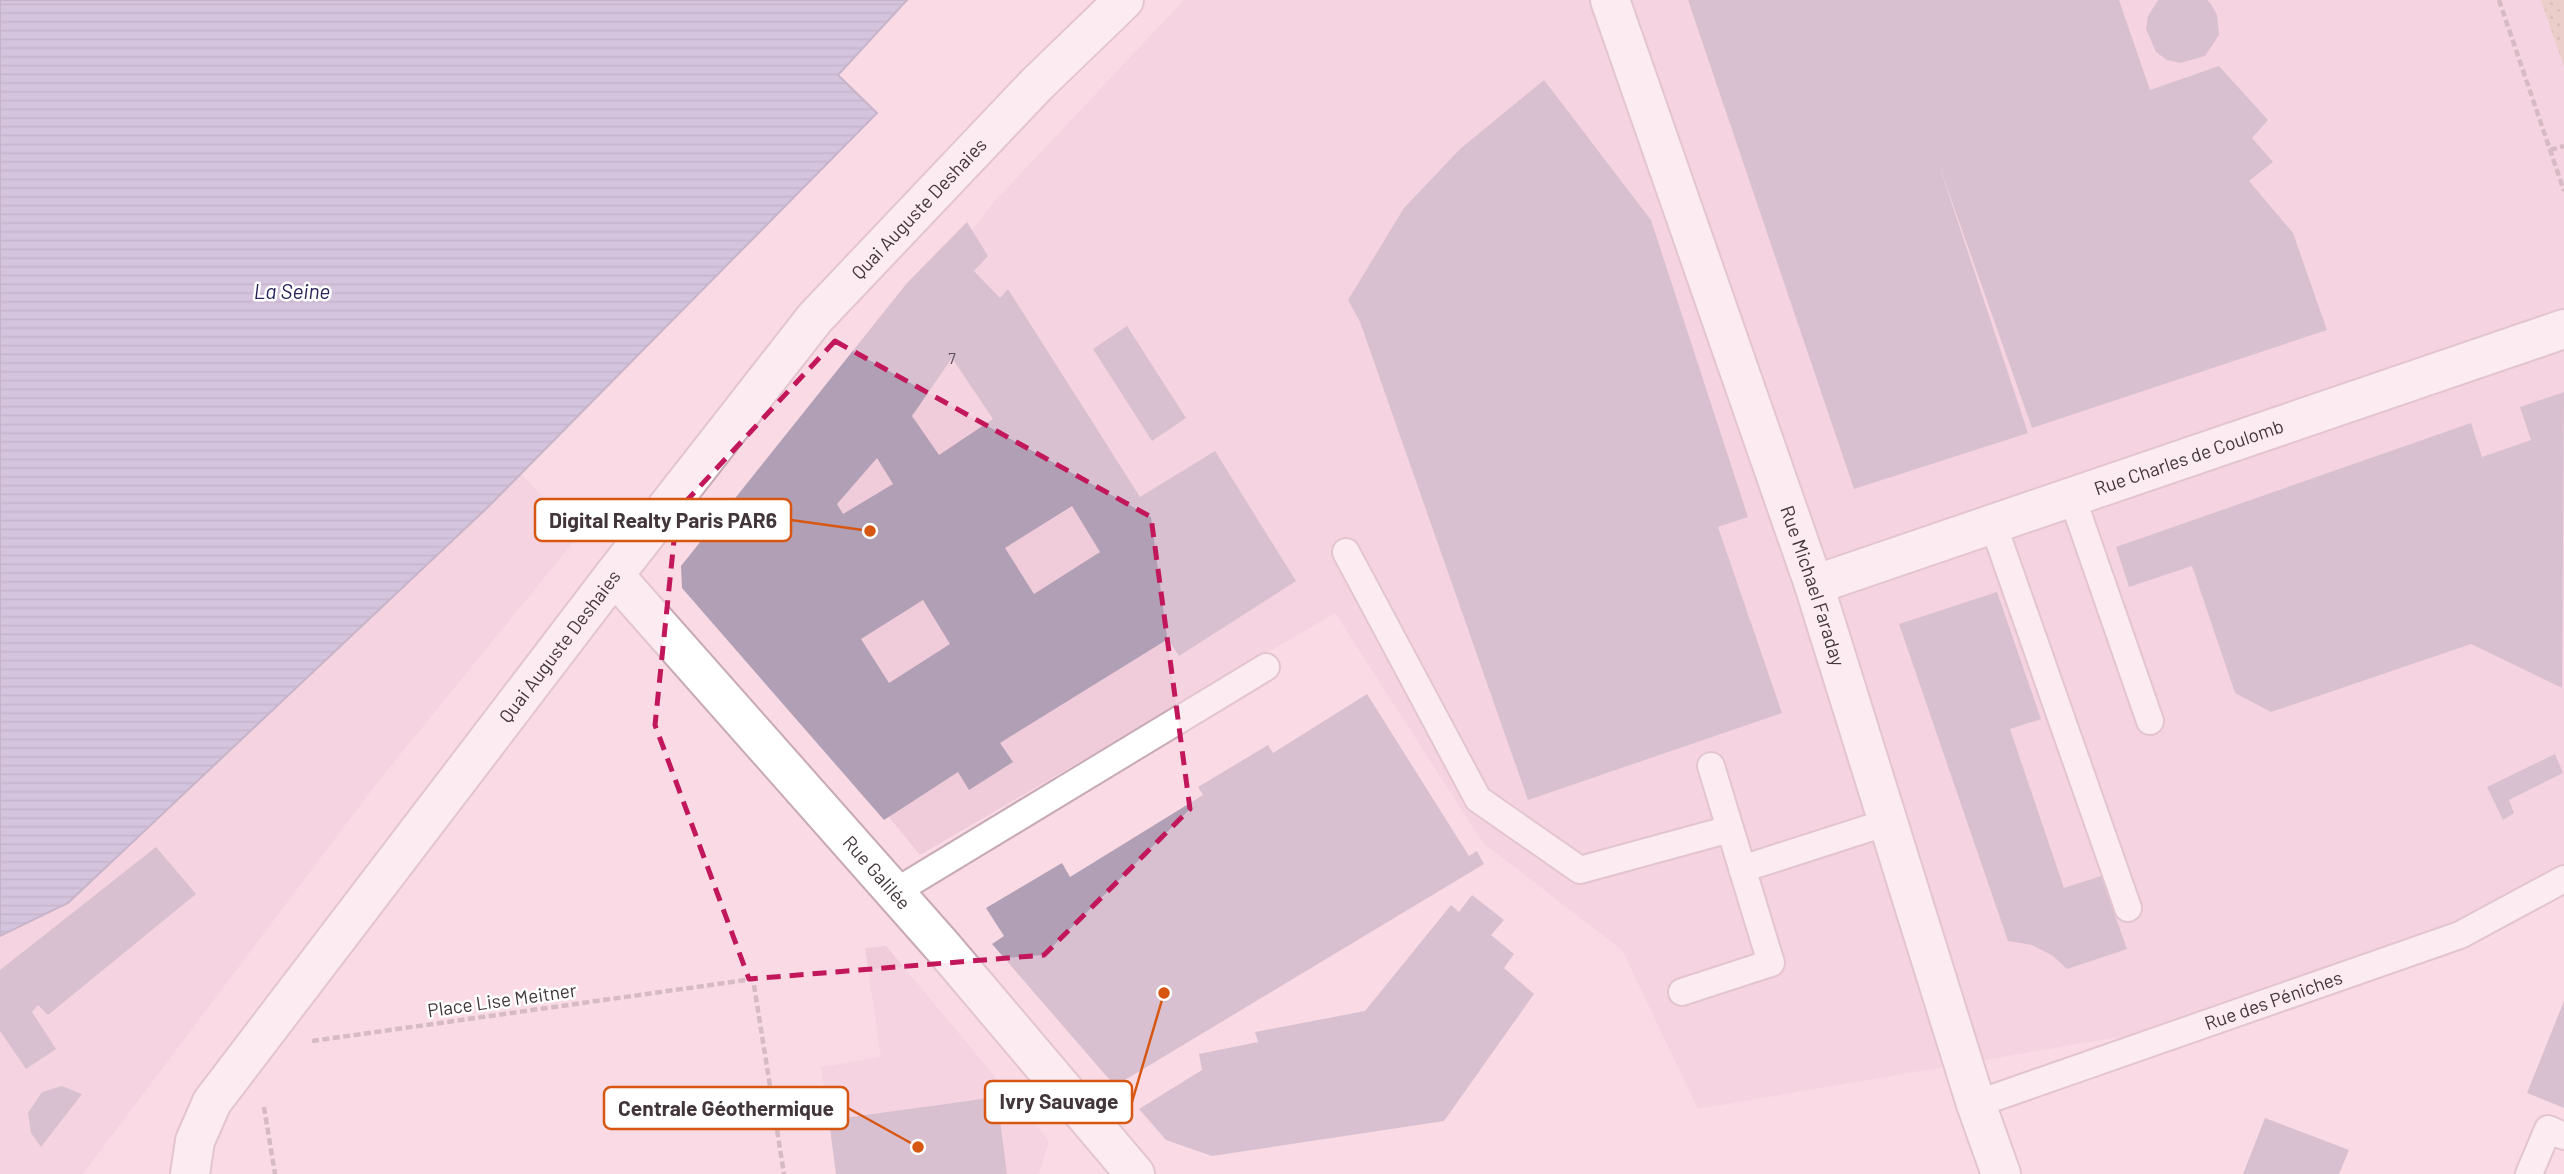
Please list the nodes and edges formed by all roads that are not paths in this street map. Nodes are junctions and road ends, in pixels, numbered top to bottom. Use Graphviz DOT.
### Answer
graph roads {
  1 [pos="1124,0"];
  2 [pos="1609,0"];
  3 [pos="2564,329"];
  4 [pos="2072,497"];
  5 [pos="1993,524"];
  6 [pos="1346,552"];
  7 [pos="614,575"];
  8 [pos="1814,585"];
  9 [pos="1266,667"];
  10 [pos="2150,721"];
  11 [pos="1711,766"];
  12 [pos="1888,822"];
  13 [pos="1730,829"];
  14 [pos="1742,869"];
  15 [pos="2564,879"];
  16 [pos="895,892"];
  17 [pos="2128,908"];
  18 [pos="1682,992"];
  19 [pos="1976,1104"];
  20 [pos="2564,1136"];
  21 [pos="190,1174"];
  22 [pos="1135,1174"];
  23 [pos="2001,1174"];
  24 [pos="2529,1174"];
  1 -- 7 [label="street, Quai Auguste Deshaies"];
  2 -- 8 [label="street, Rue Michael Faraday"];
  3 -- 4 [label="street, Rue Charles de Coulomb"];
  4 -- 5 [label="street, Rue Charles de Coulomb"];
  4 -- 10 [label="lane"];
  5 -- 8 [label="street, Rue Charles de Coulomb"];
  5 -- 17 [label="lane"];
  6 -- 13 [label="lane"];
  7 -- 16 [label="street, Rue Galilée"];
  7 -- 21 [label="street, Quai Auguste Deshaies"];
  8 -- 12 [label="street, Rue Michael Faraday"];
  9 -- 16 [label="lane"];
  11 -- 13 [label="lane"];
  12 -- 14 [label="lane"];
  12 -- 19 [label="street, Rue Michael Faraday"];
  13 -- 14 [label="lane"];
  14 -- 18 [label="lane"];
  15 -- 19 [label="lane, Rue des Péniches"];
  16 -- 22 [label="street, Rue Galilée"];
  19 -- 23 [label="street, Rue Michael Faraday"];
  20 -- 24 [label="lane"];
}
